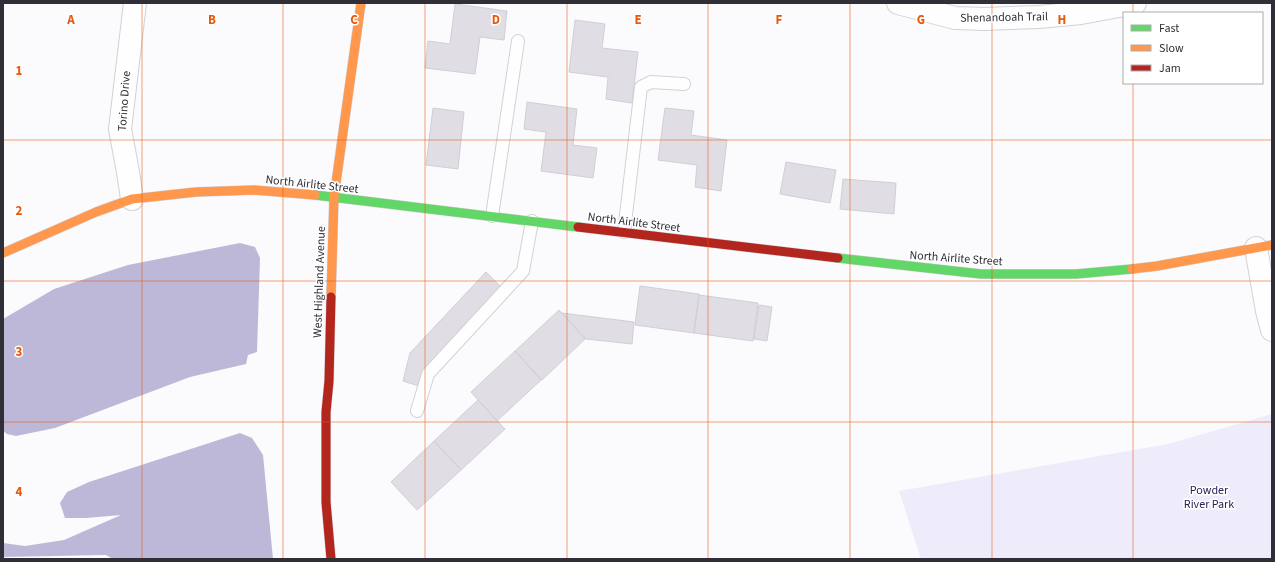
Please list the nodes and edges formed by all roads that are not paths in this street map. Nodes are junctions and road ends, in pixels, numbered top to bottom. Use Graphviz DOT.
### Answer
graph roads {
  1 [pos="135,3"];
  2 [pos="898,3"];
  3 [pos="1135,3"];
  4 [pos="361,5"];
  5 [pos="518,41"];
  6 [pos="684,84"];
  7 [pos="334,197"];
  8 [pos="132,199"];
  9 [pos="492,216"];
  10 [pos="532,221"];
  11 [pos="624,232"];
  12 [pos="1264,246"];
  13 [pos="3,254"];
  14 [pos="1272,330"];
  15 [pos="417,411"];
  16 [pos="331,559"];
  1 -- 8 [label="street, Torino Drive"];
  2 -- 3 [label="street, Shenandoah Trail"];
  4 -- 7 [label="street, West Highland Avenue"];
  5 -- 9 [label="lane"];
  6 -- 11 [label="lane"];
  7 -- 8 [label="street, North Airlite Street"];
  7 -- 9 [label="street, North Airlite Street"];
  7 -- 16 [label="street, West Highland Avenue"];
  8 -- 13 [label="street, North Airlite Street"];
  9 -- 10 [label="street, North Airlite Street"];
  10 -- 11 [label="street, North Airlite Street"];
  10 -- 15 [label="lane"];
  11 -- 12 [label="street, North Airlite Street"];
  12 -- 14 [label="street"];
}
